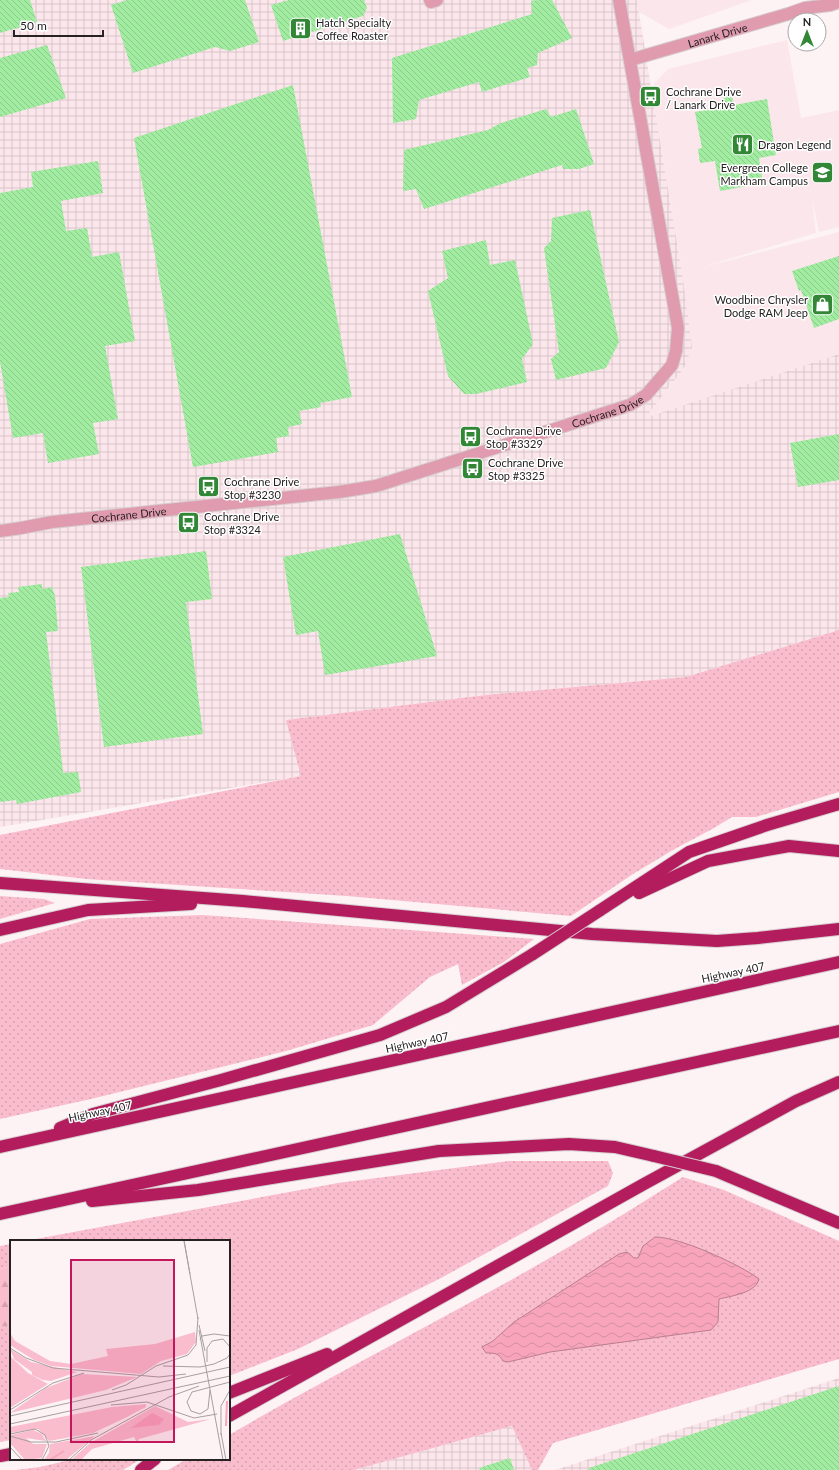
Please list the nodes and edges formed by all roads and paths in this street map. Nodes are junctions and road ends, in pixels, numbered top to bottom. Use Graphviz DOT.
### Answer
graph roads {
  1 [pos="430,0"];
  2 [pos="437,0"];
  3 [pos="619,0"];
  4 [pos="839,2"];
  5 [pos="810,4"];
  6 [pos="630,60"];
  7 [pos="0,531"];
  8 [pos="839,804"];
  9 [pos="839,851"];
  10 [pos="0,883"];
  11 [pos="242,901"];
  12 [pos="600,911"];
  13 [pos="839,929"];
  14 [pos="0,930"];
  15 [pos="839,962"];
  16 [pos="839,1031"];
  17 [pos="839,1082"];
  18 [pos="32,1140"];
  19 [pos="0,1147"];
  20 [pos="28,1208"];
  21 [pos="0,1214"];
  22 [pos="839,1223"];
  23 [pos="378,1332"];
  24 [pos="230,1393"];
  25 [pos="230,1415"];
  26 [pos="10,1454"];
  27 [pos="0,1456"];
  28 [pos="154,1460"];
  29 [pos="141,1470"];
  1 -- 2 [label="street"];
  3 -- 6 [label="street, Cochrane Drive"];
  4 -- 5 [label="street, Lanark Drive"];
  5 -- 6 [label="street, Lanark Drive"];
  6 -- 7 [label="street, Cochrane Drive"];
  8 -- 12 [label="highway"];
  9 -- 12 [label="highway"];
  10 -- 11 [label="highway"];
  11 -- 13 [label="highway"];
  11 -- 14 [label="highway"];
  12 -- 18 [label="highway, bridge"];
  15 -- 18 [label="highway, Highway 407"];
  16 -- 20 [label="highway"];
  17 -- 23 [label="highway"];
  18 -- 19 [label="highway, Highway 407"];
  20 -- 21 [label="highway"];
  20 -- 22 [label="highway, bridge"];
  23 -- 24 [label="highway"];
  23 -- 25 [label="highway"];
  26 -- 27 [label="highway"];
  28 -- 29 [label="highway"];
}
